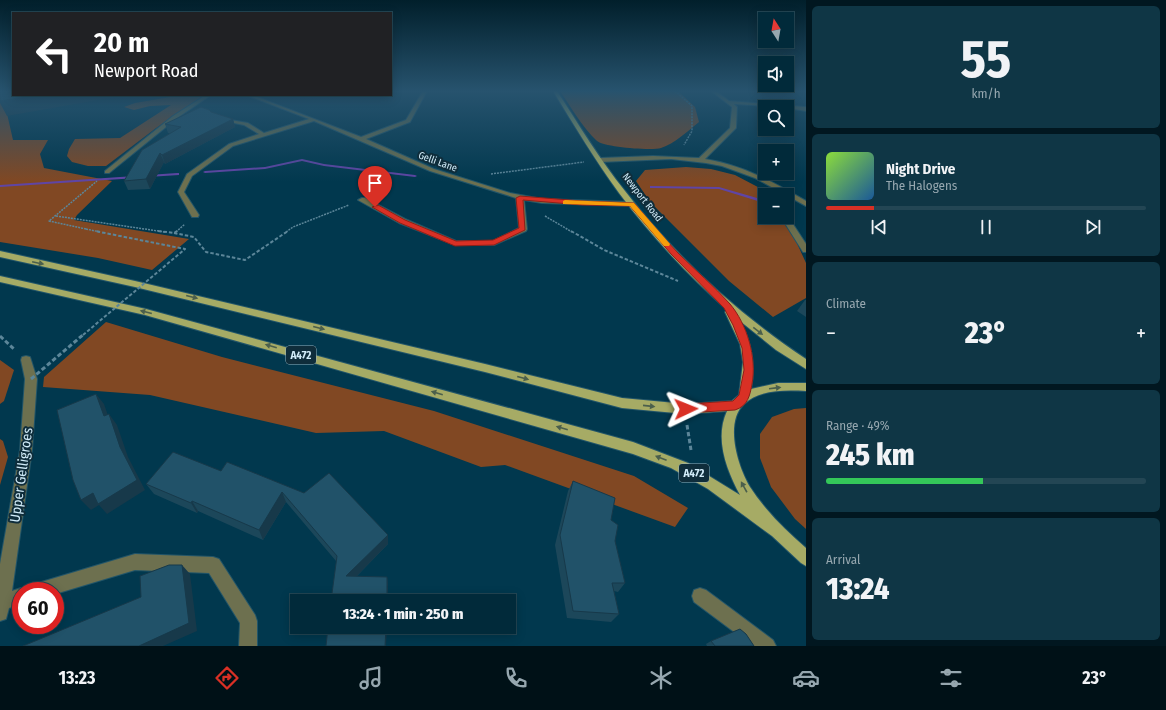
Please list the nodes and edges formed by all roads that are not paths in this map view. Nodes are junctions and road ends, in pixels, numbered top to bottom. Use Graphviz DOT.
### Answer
graph roads {
  1 [pos="169,121"];
  2 [pos="231,121"];
  3 [pos="308,121"];
  4 [pos="315,121"];
  5 [pos="408,121"];
  6 [pos="575,121"];
  7 [pos="734,121"];
  8 [pos="264,135"];
  9 [pos="361,139"];
  10 [pos="600,160"];
  11 [pos="700,160"];
  12 [pos="107,172"];
  13 [pos="362,200"];
  14 [pos="520,201"];
  15 [pos="803,202"];
  16 [pos="631,204"];
  17 [pos="195,215"];
  18 [pos="789,224"];
  19 [pos="806,250"];
  20 [pos="0,254"];
  21 [pos="0,279"];
  22 [pos="728,307"];
  23 [pos="26,360"];
  24 [pos="806,365"];
  25 [pos="806,387"];
  26 [pos="740,401"];
  27 [pos="777,531"];
  28 [pos="806,558"];
  29 [pos="64,583"];
  30 [pos="700,596"];
  31 [pos="12,601"];
  32 [pos="1,607"];
  33 [pos="248,646"];
  34 [pos="767,646"];
  1 -- 12 [label="street"];
  2 -- 8 [label="street"];
  3 -- 8 [label="street"];
  4 -- 9 [label="street, Gelli Lane"];
  5 -- 9 [label="street"];
  6 -- 10 [label="main road, Newport Road"];
  7 -- 11 [label="street"];
  8 -- 17 [label="street"];
  9 -- 14 [label="street, Gelli Lane"];
  10 -- 11 [label="street"];
  10 -- 16 [label="main road, Newport Road"];
  11 -- 15 [label="street"];
  13 -- 14 [label="street"];
  14 -- 16 [label="street, Gelli Lane"];
  16 -- 22 [label="main road, Newport Road"];
  18 -- 19 [label="street"];
  20 -- 26 [label="main road, one-way"];
  27 -- 21 [label="main road, A472, one-way"];
  22 -- 24 [label="main road, Newport Road, one-way"];
  22 -- 26 [label="main road, Newport Road"];
  23 -- 32 [label="street, Upper Gelligroes"];
  26 -- 25 [label="main road, one-way"];
  27 -- 26 [label="main road, Newport Road, one-way"];
  27 -- 28 [label="main road"];
  29 -- 33 [label="street"];
  30 -- 34 [label="street"];
  31 -- 32 [label="street"];
}
